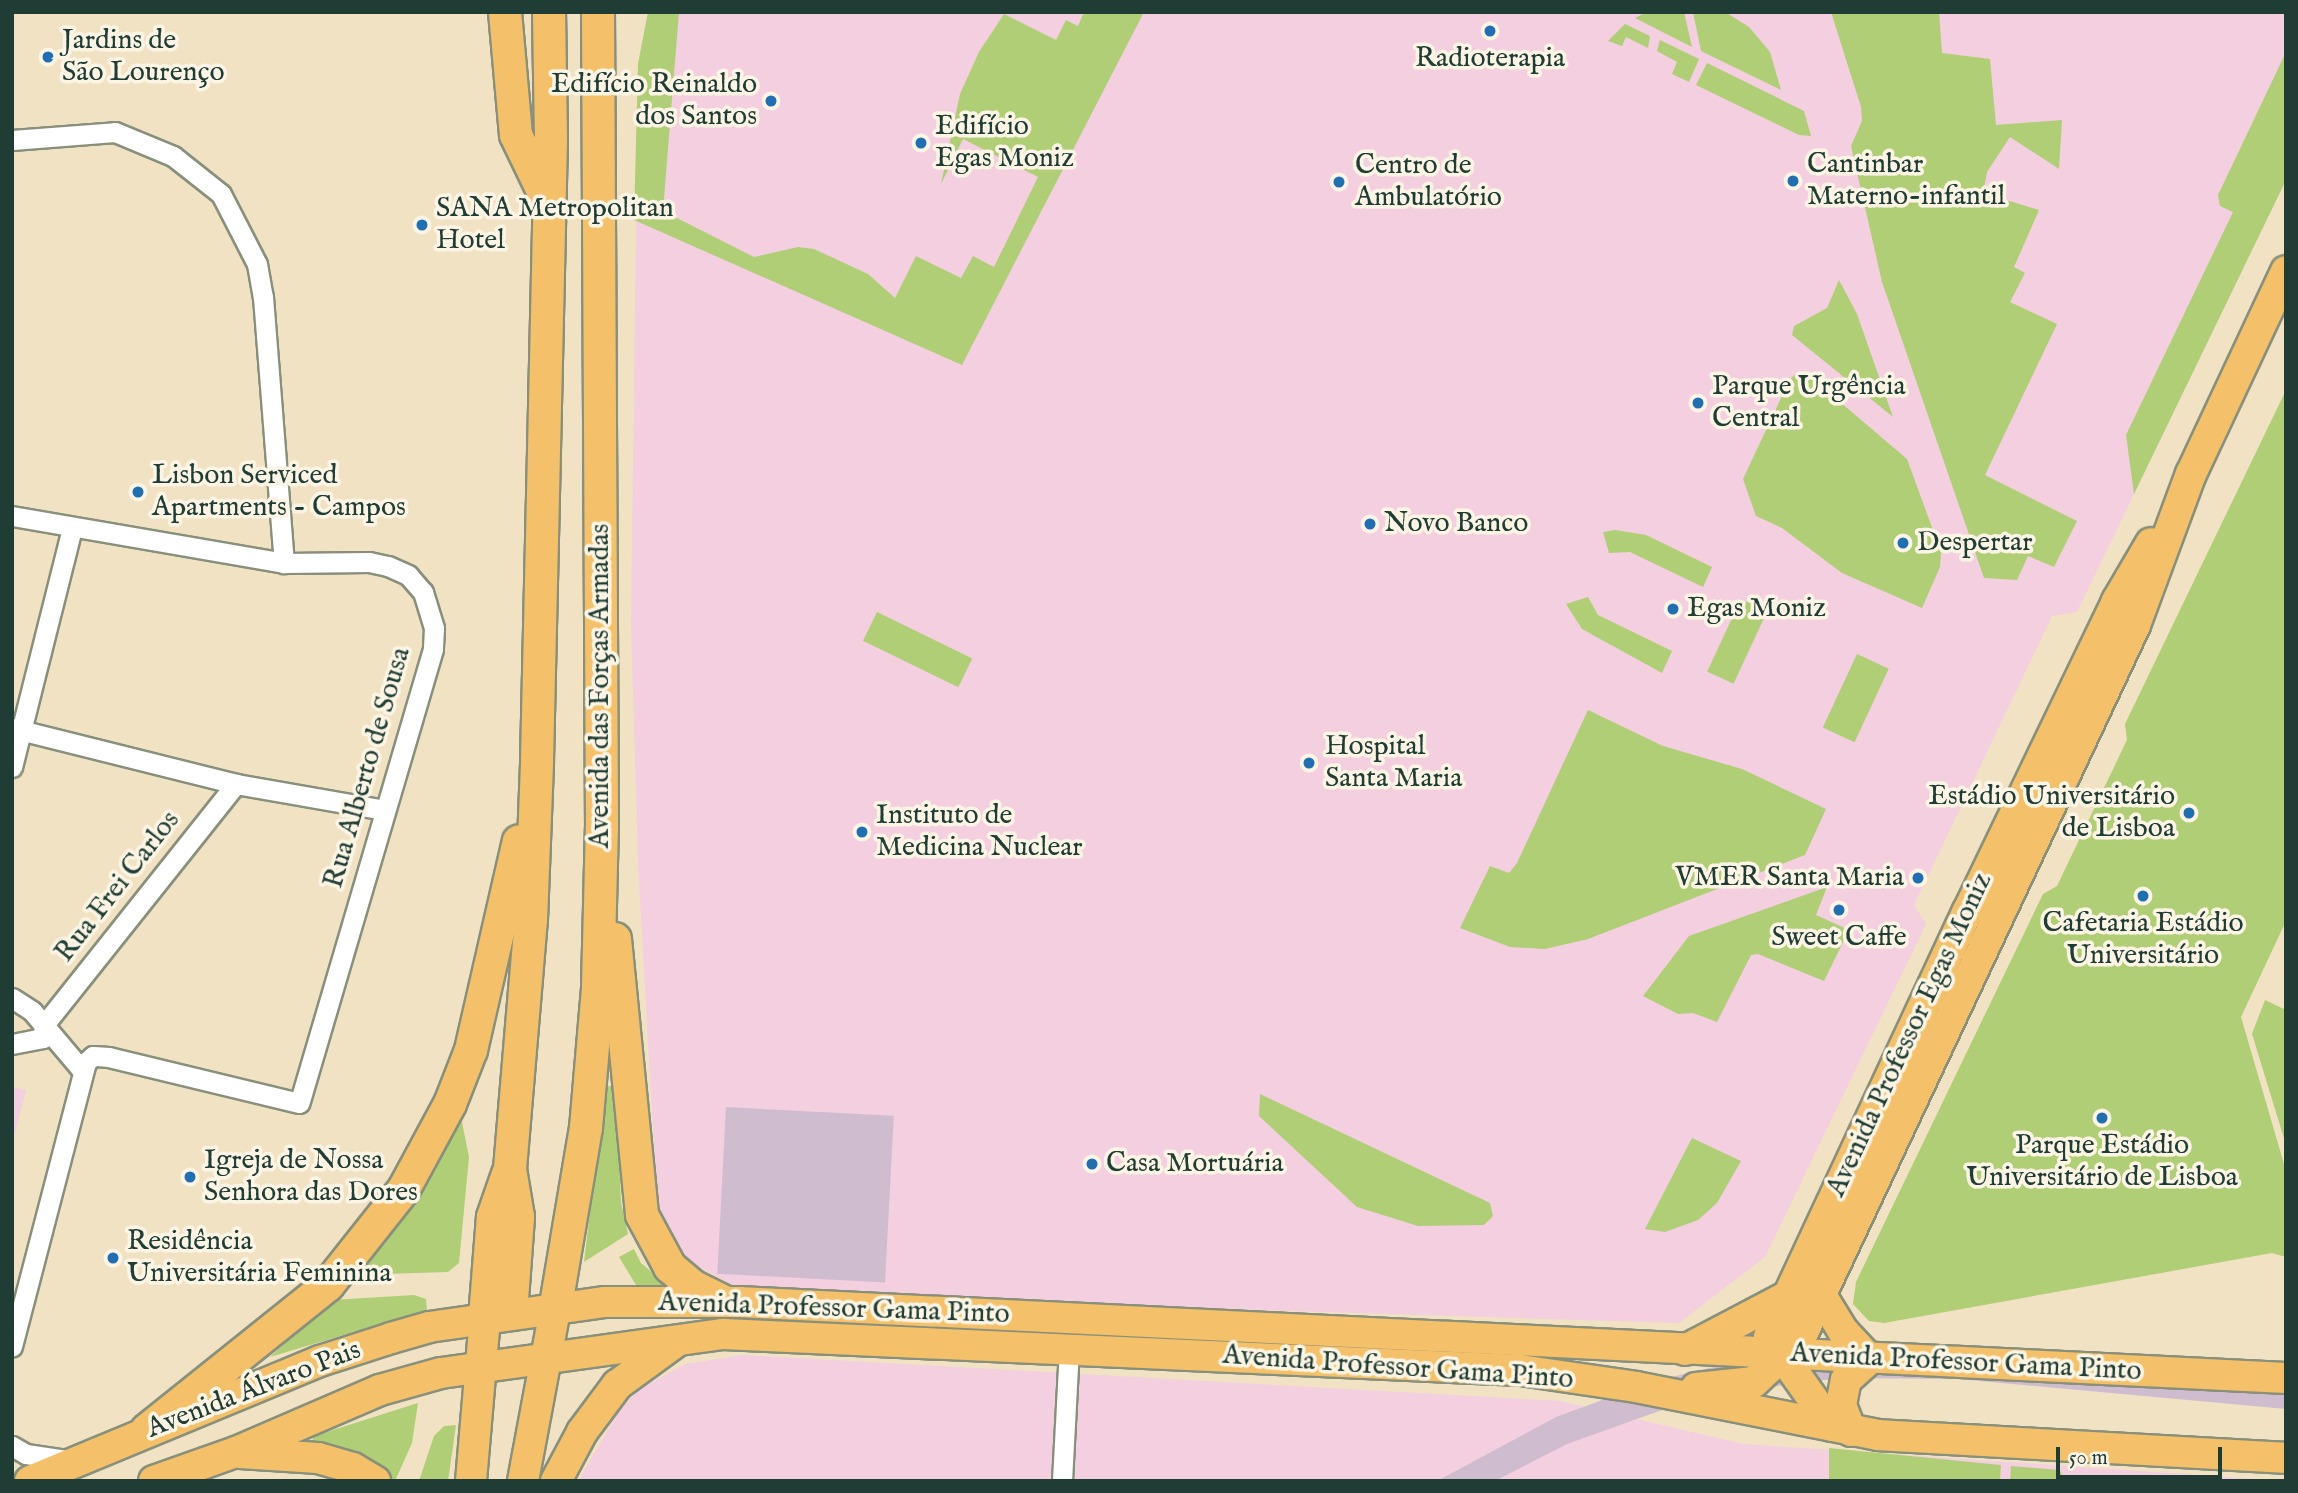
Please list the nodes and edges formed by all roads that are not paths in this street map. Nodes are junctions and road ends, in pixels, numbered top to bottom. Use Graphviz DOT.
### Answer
graph roads {
  1 [pos="505,12"];
  2 [pos="549,12"];
  3 [pos="598,12"];
  4 [pos="12,140"];
  5 [pos="550,203"];
  6 [pos="2286,271"];
  7 [pos="12,516"];
  8 [pos="72,528"];
  9 [pos="284,563"];
  10 [pos="17,729"];
  11 [pos="537,761"];
  12 [pos="12,767"];
  13 [pos="236,784"];
  14 [pos="385,810"];
  15 [pos="602,828"];
  16 [pos="2002,874"];
  17 [pos="12,998"];
  18 [pos="44,1025"];
  19 [pos="12,1044"];
  20 [pos="81,1069"];
  21 [pos="1821,1295"];
  22 [pos="1788,1296"];
  23 [pos="723,1301"];
  24 [pos="556,1306"];
  25 [pos="498,1316"];
  26 [pos="682,1338"];
  27 [pos="1784,1344"];
  28 [pos="12,1347"];
  29 [pos="1069,1349"];
  30 [pos="1685,1350"];
  31 [pos="549,1356"];
  32 [pos="1869,1359"];
  33 [pos="480,1365"];
  34 [pos="2286,1378"];
  35 [pos="1636,1387"];
  36 [pos="1842,1428"];
  37 [pos="147,1430"];
  38 [pos="13,1447"];
  39 [pos="2286,1458"];
  40 [pos="74,1461"];
  41 [pos="217,1465"];
  42 [pos="30,1481"];
  43 [pos="154,1481"];
  44 [pos="375,1481"];
  45 [pos="471,1481"];
  46 [pos="523,1481"];
  47 [pos="556,1481"];
  48 [pos="1062,1481"];
  1 -- 5 [label="highway"];
  2 -- 5 [label="highway"];
  3 -- 15 [label="highway, Avenida das Forças Armadas"];
  4 -- 9 [label="street"];
  5 -- 11 [label="highway"];
  6 -- 16 [label="main road, Avenida Professor Egas Moniz"];
  7 -- 8 [label="street, Rua Alberto de Sousa"];
  8 -- 9 [label="street, Rua Alberto de Sousa"];
  8 -- 10 [label="street"];
  9 -- 14 [label="street, Rua Alberto de Sousa"];
  10 -- 12 [label="street"];
  10 -- 13 [label="street"];
  11 -- 25 [label="highway"];
  11 -- 37 [label="highway"];
  13 -- 14 [label="street"];
  13 -- 18 [label="street, Rua Frei Carlos"];
  14 -- 20 [label="street, Rua Alberto de Sousa"];
  15 -- 23 [label="highway"];
  15 -- 24 [label="highway, Avenida das Forças Armadas"];
  16 -- 21 [label="main road, Avenida Professor Egas Moniz"];
  16 -- 22 [label="main road, Avenida Professor Egas Moniz"];
  17 -- 18 [label="street"];
  18 -- 19 [label="street, Rua Frei Carlos"];
  18 -- 20 [label="street"];
  20 -- 28 [label="street"];
  21 -- 27 [label="main road, Avenida Professor Egas Moniz"];
  21 -- 32 [label="main road"];
  22 -- 27 [label="main road, Avenida Professor Egas Moniz"];
  22 -- 30 [label="main road"];
  23 -- 24 [label="main road, Avenida Professor Gama Pinto"];
  23 -- 30 [label="main road, Avenida Professor Gama Pinto"];
  24 -- 25 [label="main road, Avenida Professor Gama Pinto"];
  24 -- 31 [label="main road, Avenida das Forças Armadas"];
  25 -- 31 [label="main road"];
  25 -- 33 [label="main road"];
  25 -- 37 [label="main road, Avenida Álvaro Pais"];
  26 -- 29 [label="main road, Avenida Professor Gama Pinto"];
  26 -- 31 [label="main road, Avenida Professor Gama Pinto"];
  26 -- 47 [label="main road"];
  27 -- 30 [label="main road, Avenida Professor Gama Pinto"];
  27 -- 32 [label="main road, Avenida Professor Gama Pinto"];
  27 -- 35 [label="main road"];
  27 -- 36 [label="main road"];
  29 -- 35 [label="main road, Avenida Professor Gama Pinto"];
  29 -- 48 [label="street"];
  31 -- 33 [label="main road, Avenida Professor Gama Pinto"];
  31 -- 46 [label="main road, Avenida das Forças Armadas"];
  32 -- 34 [label="main road, Avenida Professor Gama Pinto"];
  32 -- 36 [label="main road"];
  33 -- 41 [label="main road, Avenida Álvaro Pais"];
  33 -- 45 [label="main road"];
  35 -- 36 [label="main road, Avenida Professor Gama Pinto"];
  36 -- 39 [label="main road, Avenida Professor Gama Pinto"];
  37 -- 40 [label="main road, Avenida Álvaro Pais"];
  38 -- 40 [label="street"];
  40 -- 42 [label="main road, Avenida Álvaro Pais"];
  41 -- 43 [label="main road, Avenida Álvaro Pais"];
  41 -- 44 [label="main road"];
}
